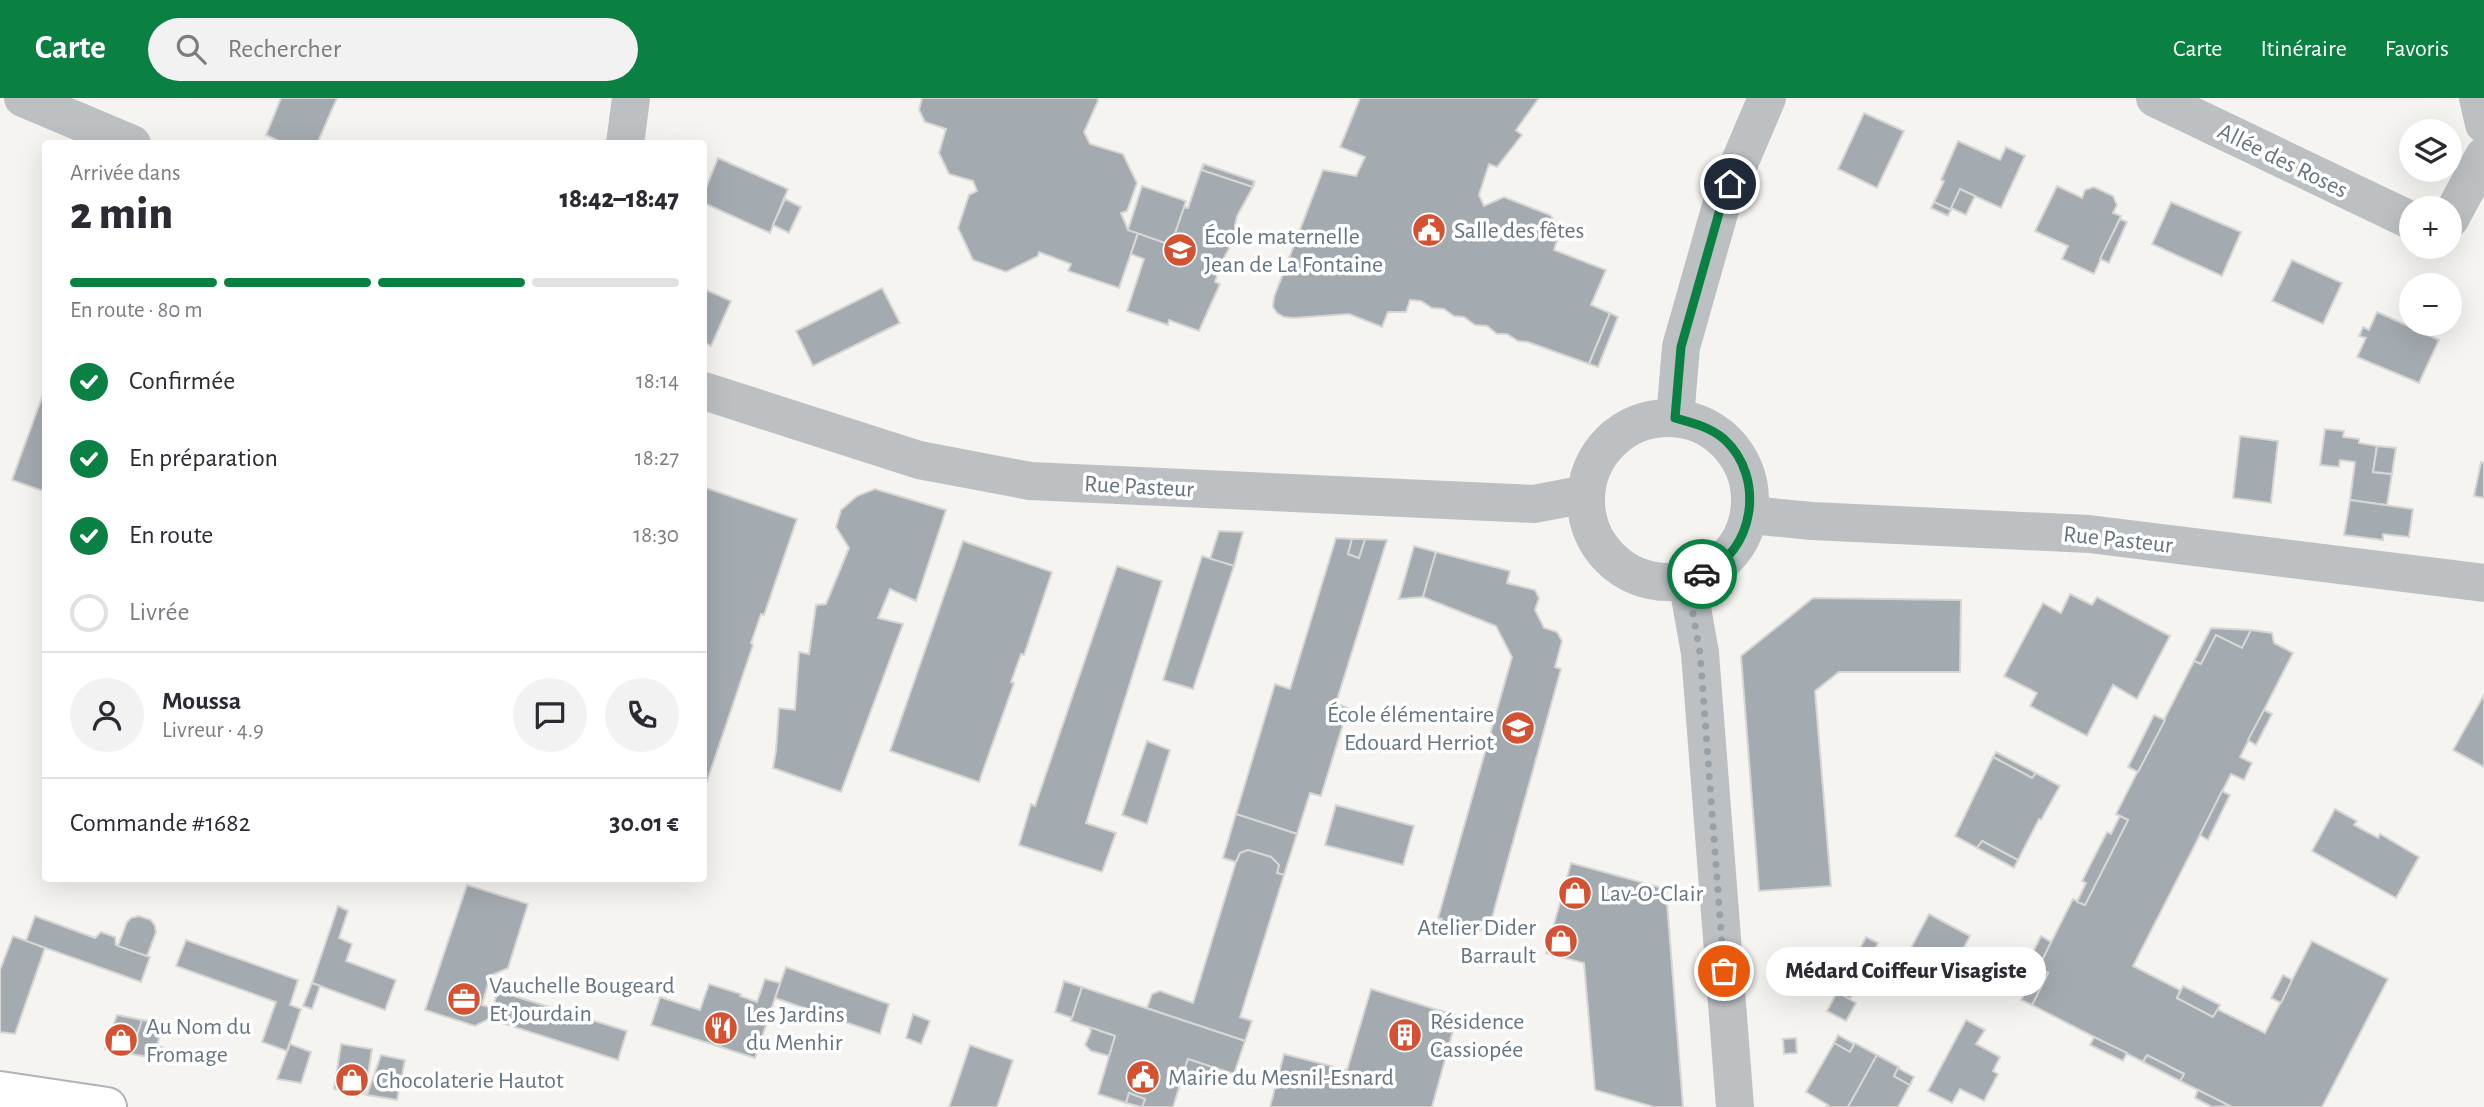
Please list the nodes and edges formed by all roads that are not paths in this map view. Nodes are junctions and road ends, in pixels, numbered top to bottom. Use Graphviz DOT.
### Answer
graph roads {
  1 [pos="23,98"];
  2 [pos="631,98"];
  3 [pos="1767,98"];
  4 [pos="2155,98"];
  5 [pos="2478,98"];
  6 [pos="2484,124"];
  7 [pos="123,140"];
  8 [pos="626,140"];
  9 [pos="2484,156"];
  10 [pos="2462,197"];
  11 [pos="2399,215"];
  12 [pos="707,392"];
  13 [pos="1675,418"];
  14 [pos="1586,494"];
  15 [pos="1749,515"];
  16 [pos="1687,580"];
  17 [pos="2484,583"];
  18 [pos="0,1091"];
  19 [pos="107,1107"];
  20 [pos="1735,1107"];
  1 -- 7 [label="street"];
  2 -- 8 [label="street"];
  3 -- 13 [label="street"];
  4 -- 11 [label="street, Allée des Roses"];
  5 -- 6 [label="street"];
  9 -- 10 [label="street"];
  12 -- 14 [label="street, Rue Pasteur"];
  13 -- 14 [label="street"];
  13 -- 15 [label="street"];
  14 -- 16 [label="street"];
  15 -- 16 [label="street"];
  15 -- 17 [label="street, Rue Pasteur"];
  16 -- 20 [label="street"];
  18 -- 19 [label="main road"];
}
